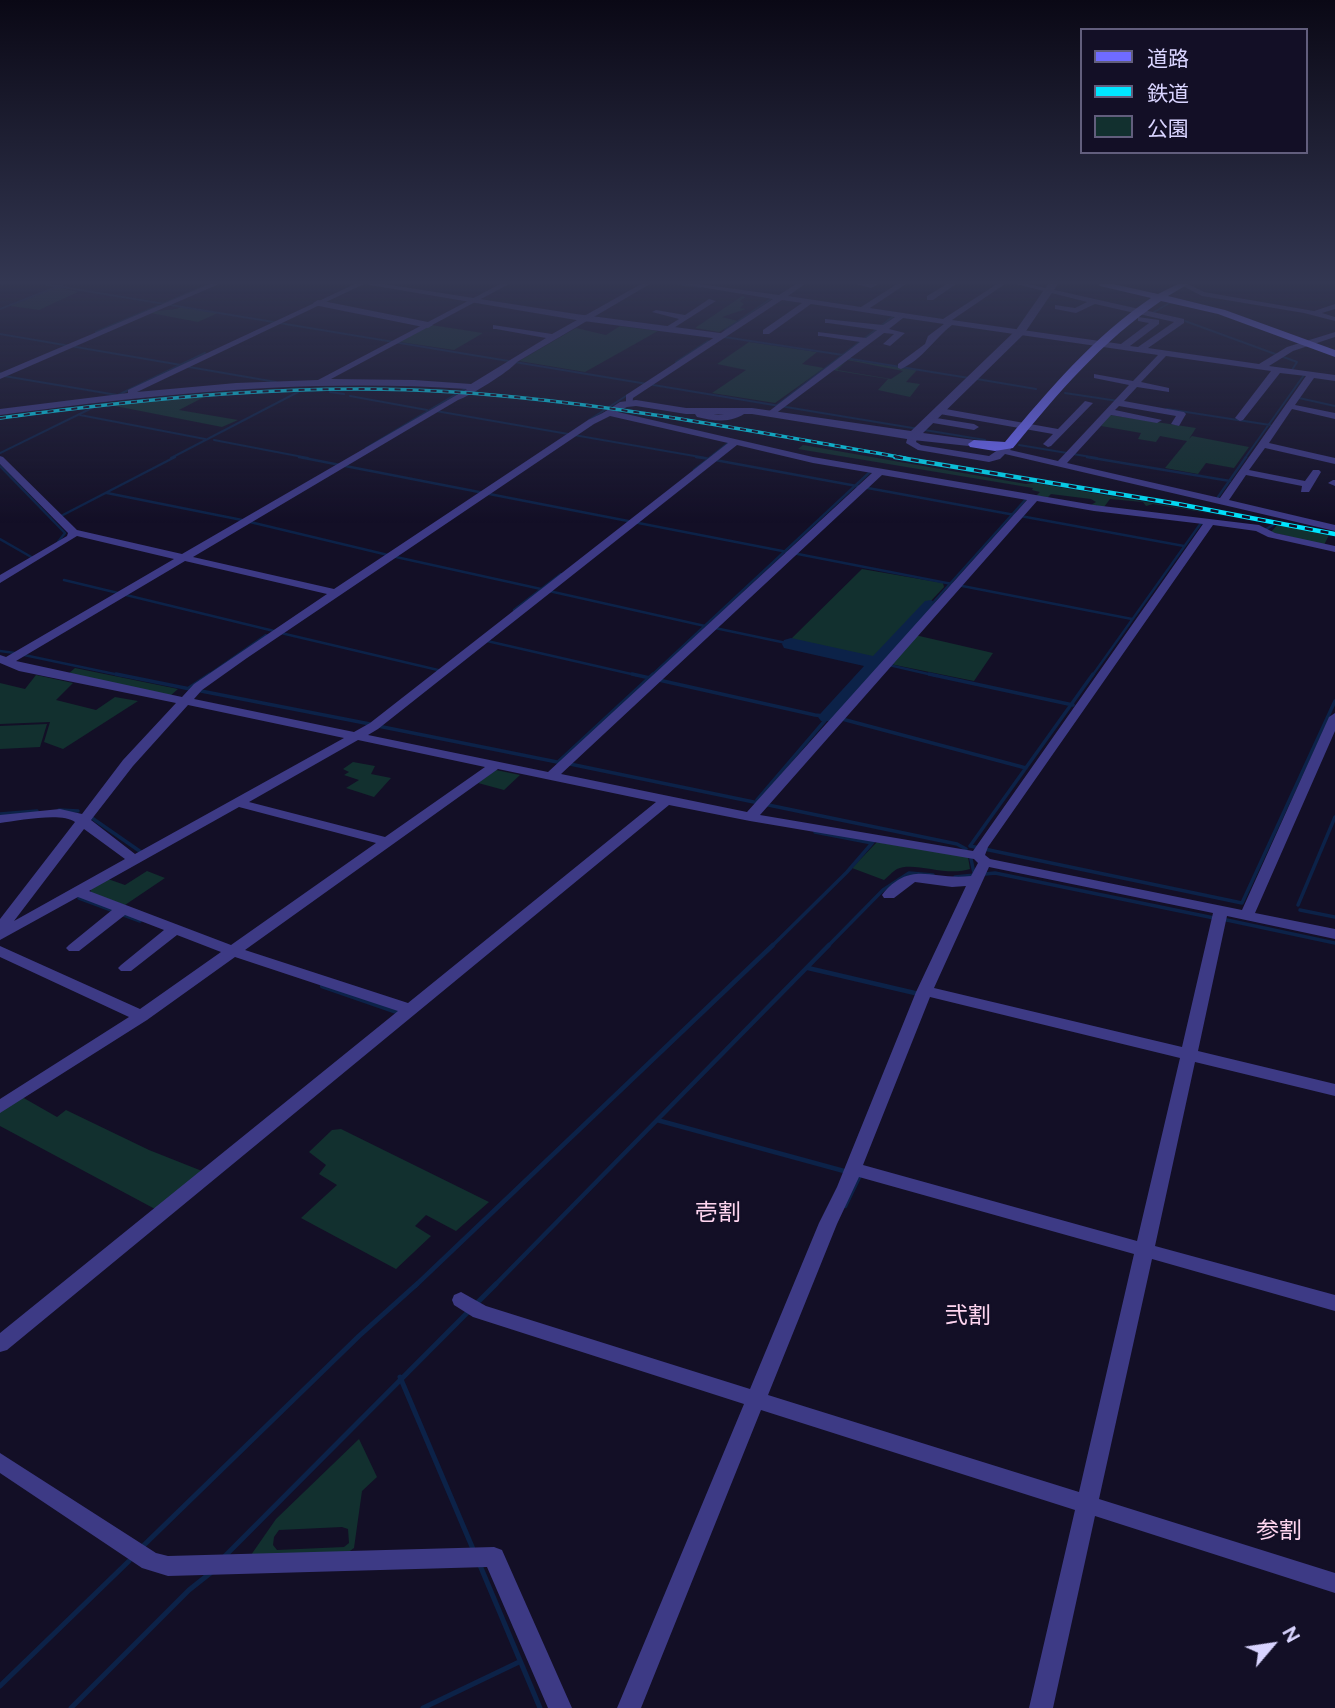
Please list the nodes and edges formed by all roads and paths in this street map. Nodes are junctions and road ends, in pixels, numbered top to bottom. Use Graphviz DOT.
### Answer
graph roads {
  1 [pos="27,364"];
  2 [pos="192,364"];
  3 [pos="354,364"];
  4 [pos="510,364"];
  5 [pos="678,364"];
  6 [pos="836,364"];
  7 [pos="904,364"];
  8 [pos="988,364"];
  9 [pos="1076,364"];
  10 [pos="1154,364"];
  11 [pos="1236,364"];
  12 [pos="1266,364"];
  13 [pos="901,366"];
  14 [pos="1261,367"];
  15 [pos="1277,370"];
  16 [pos="3,374"];
  17 [pos="1312,374"];
  18 [pos="1097,376"];
  19 [pos="1335,378"];
  20 [pos="316,383"];
  21 [pos="1136,384"];
  22 [pos="469,387"];
  23 [pos="1166,390"];
  24 [pos="124,396"];
  25 [pos="1119,402"];
  26 [pos="1088,403"];
  27 [pos="1289,406"];
  28 [pos="617,408"];
  29 [pos="777,408"];
  30 [pos="940,411"];
  31 [pos="0,412"];
  32 [pos="1110,412"];
  33 [pos="1335,416"];
  34 [pos="1240,418"];
  35 [pos="1157,420"];
  36 [pos="1176,424"];
  37 [pos="1020,425"];
  38 [pos="974,427"];
  39 [pos="921,429"];
  40 [pos="1060,432"];
  41 [pos="735,442"];
  42 [pos="974,444"];
  43 [pos="1048,444"];
  44 [pos="1262,444"];
  45 [pos="1004,450"];
  46 [pos="1067,457"];
  47 [pos="1335,461"];
  48 [pos="3,468"];
  49 [pos="880,471"];
  50 [pos="1243,472"];
  51 [pos="1316,472"];
  52 [pos="1034,498"];
  53 [pos="1223,501"];
  54 [pos="1209,523"];
  55 [pos="1335,528"];
  56 [pos="73,532"];
  57 [pos="1335,549"];
  58 [pos="183,555"];
  59 [pos="0,580"];
  60 [pos="337,593"];
  61 [pos="11,657"];
  62 [pos="187,701"];
  63 [pos="1335,717"];
  64 [pos="356,738"];
  65 [pos="495,766"];
  66 [pos="552,775"];
  67 [pos="666,801"];
  68 [pos="238,803"];
  69 [pos="750,817"];
  70 [pos="0,819"];
  71 [pos="84,821"];
  72 [pos="388,842"];
  73 [pos="135,860"];
  74 [pos="980,863"];
  75 [pos="78,892"];
  76 [pos="889,895"];
  77 [pos="123,909"];
  78 [pos="1220,917"];
  79 [pos="1246,917"];
  80 [pos="0,929"];
  81 [pos="175,929"];
  82 [pos="1335,934"];
  83 [pos="0,936"];
  84 [pos="74,948"];
  85 [pos="0,951"];
  86 [pos="229,951"];
  87 [pos="126,968"];
  88 [pos="930,992"];
  89 [pos="407,1009"];
  90 [pos="136,1014"];
  91 [pos="1190,1056"];
  92 [pos="1335,1090"];
  93 [pos="0,1107"];
  94 [pos="859,1170"];
  95 [pos="1146,1250"];
  96 [pos="1335,1303"];
  97 [pos="468,1305"];
  98 [pos="0,1345"];
  99 [pos="758,1399"];
  100 [pos="0,1462"];
  101 [pos="1085,1508"];
  102 [pos="1335,1583"];
  103 [pos="560,1708"];
  104 [pos="629,1708"];
  105 [pos="1041,1708"];
  1 -- 16 [label="street"];
  2 -- 24 [label="street"];
  3 -- 20 [label="street"];
  4 -- 22 [label="street"];
  5 -- 28 [label="street"];
  6 -- 29 [label="street"];
  7 -- 13 [label="street"];
  8 -- 30 [label="street"];
  9 -- 37 [label="main road"];
  10 -- 21 [label="street"];
  11 -- 14 [label="street"];
  12 -- 14 [label="street"];
  14 -- 15 [label="street"];
  15 -- 17 [label="street"];
  15 -- 34 [label="street"];
  17 -- 19 [label="street"];
  17 -- 27 [label="street"];
  18 -- 21 [label="street"];
  20 -- 22 [label="street"];
  20 -- 24 [label="street"];
  21 -- 23 [label="street"];
  21 -- 25 [label="street"];
  22 -- 58 [label="street"];
  24 -- 31 [label="street"];
  25 -- 32 [label="street"];
  25 -- 36 [label="street"];
  26 -- 40 [label="street"];
  27 -- 33 [label="street"];
  27 -- 44 [label="street"];
  28 -- 29 [label="street"];
  28 -- 41 [label="street"];
  28 -- 60 [label="street"];
  29 -- 39 [label="street"];
  30 -- 37 [label="street"];
  30 -- 39 [label="street"];
  32 -- 35 [label="street"];
  32 -- 46 [label="street"];
  37 -- 40 [label="street"];
  37 -- 42 [label="main road"];
  37 -- 45 [label="main road"];
  38 -- 39 [label="street"];
  39 -- 42 [label="street"];
  39 -- 45 [label="street"];
  40 -- 43 [label="street"];
  41 -- 49 [label="street"];
  41 -- 64 [label="street"];
  42 -- 45 [label="main road"];
  44 -- 47 [label="street"];
  44 -- 50 [label="street"];
  45 -- 46 [label="street"];
  46 -- 53 [label="street"];
  48 -- 56 [label="street"];
  49 -- 52 [label="street"];
  49 -- 66 [label="street"];
  50 -- 51 [label="street"];
  50 -- 53 [label="street"];
  52 -- 54 [label="street"];
  52 -- 69 [label="street"];
  53 -- 55 [label="street"];
  54 -- 57 [label="street"];
  54 -- 74 [label="street"];
  56 -- 58 [label="street"];
  56 -- 59 [label="street"];
  58 -- 60 [label="street"];
  58 -- 61 [label="street"];
  60 -- 62 [label="street"];
  61 -- 62 [label="street"];
  62 -- 64 [label="street"];
  62 -- 71 [label="street"];
  63 -- 79 [label="street"];
  64 -- 65 [label="street"];
  64 -- 68 [label="street"];
  65 -- 66 [label="street"];
  65 -- 72 [label="street"];
  66 -- 67 [label="street"];
  67 -- 69 [label="street"];
  67 -- 89 [label="street"];
  68 -- 72 [label="street"];
  68 -- 73 [label="street"];
  69 -- 74 [label="street"];
  70 -- 71 [label="street"];
  71 -- 73 [label="street"];
  71 -- 80 [label="street"];
  72 -- 86 [label="street"];
  73 -- 75 [label="street"];
  74 -- 76 [label="street"];
  74 -- 78 [label="street"];
  74 -- 88 [label="street"];
  75 -- 77 [label="street"];
  75 -- 83 [label="street"];
  77 -- 81 [label="street"];
  77 -- 84 [label="street"];
  78 -- 79 [label="street"];
  78 -- 91 [label="street"];
  79 -- 82 [label="street"];
  81 -- 86 [label="street"];
  81 -- 87 [label="street"];
  85 -- 90 [label="street"];
  86 -- 89 [label="street"];
  86 -- 90 [label="street"];
  88 -- 91 [label="street"];
  88 -- 94 [label="street"];
  89 -- 98 [label="street"];
  90 -- 93 [label="street"];
  91 -- 92 [label="street"];
  91 -- 95 [label="street"];
  94 -- 95 [label="street"];
  94 -- 99 [label="street"];
  95 -- 96 [label="street"];
  95 -- 101 [label="street"];
  97 -- 99 [label="street"];
  99 -- 101 [label="street"];
  99 -- 104 [label="street"];
  100 -- 103 [label="street"];
  101 -- 102 [label="street"];
  101 -- 105 [label="street"];
}
